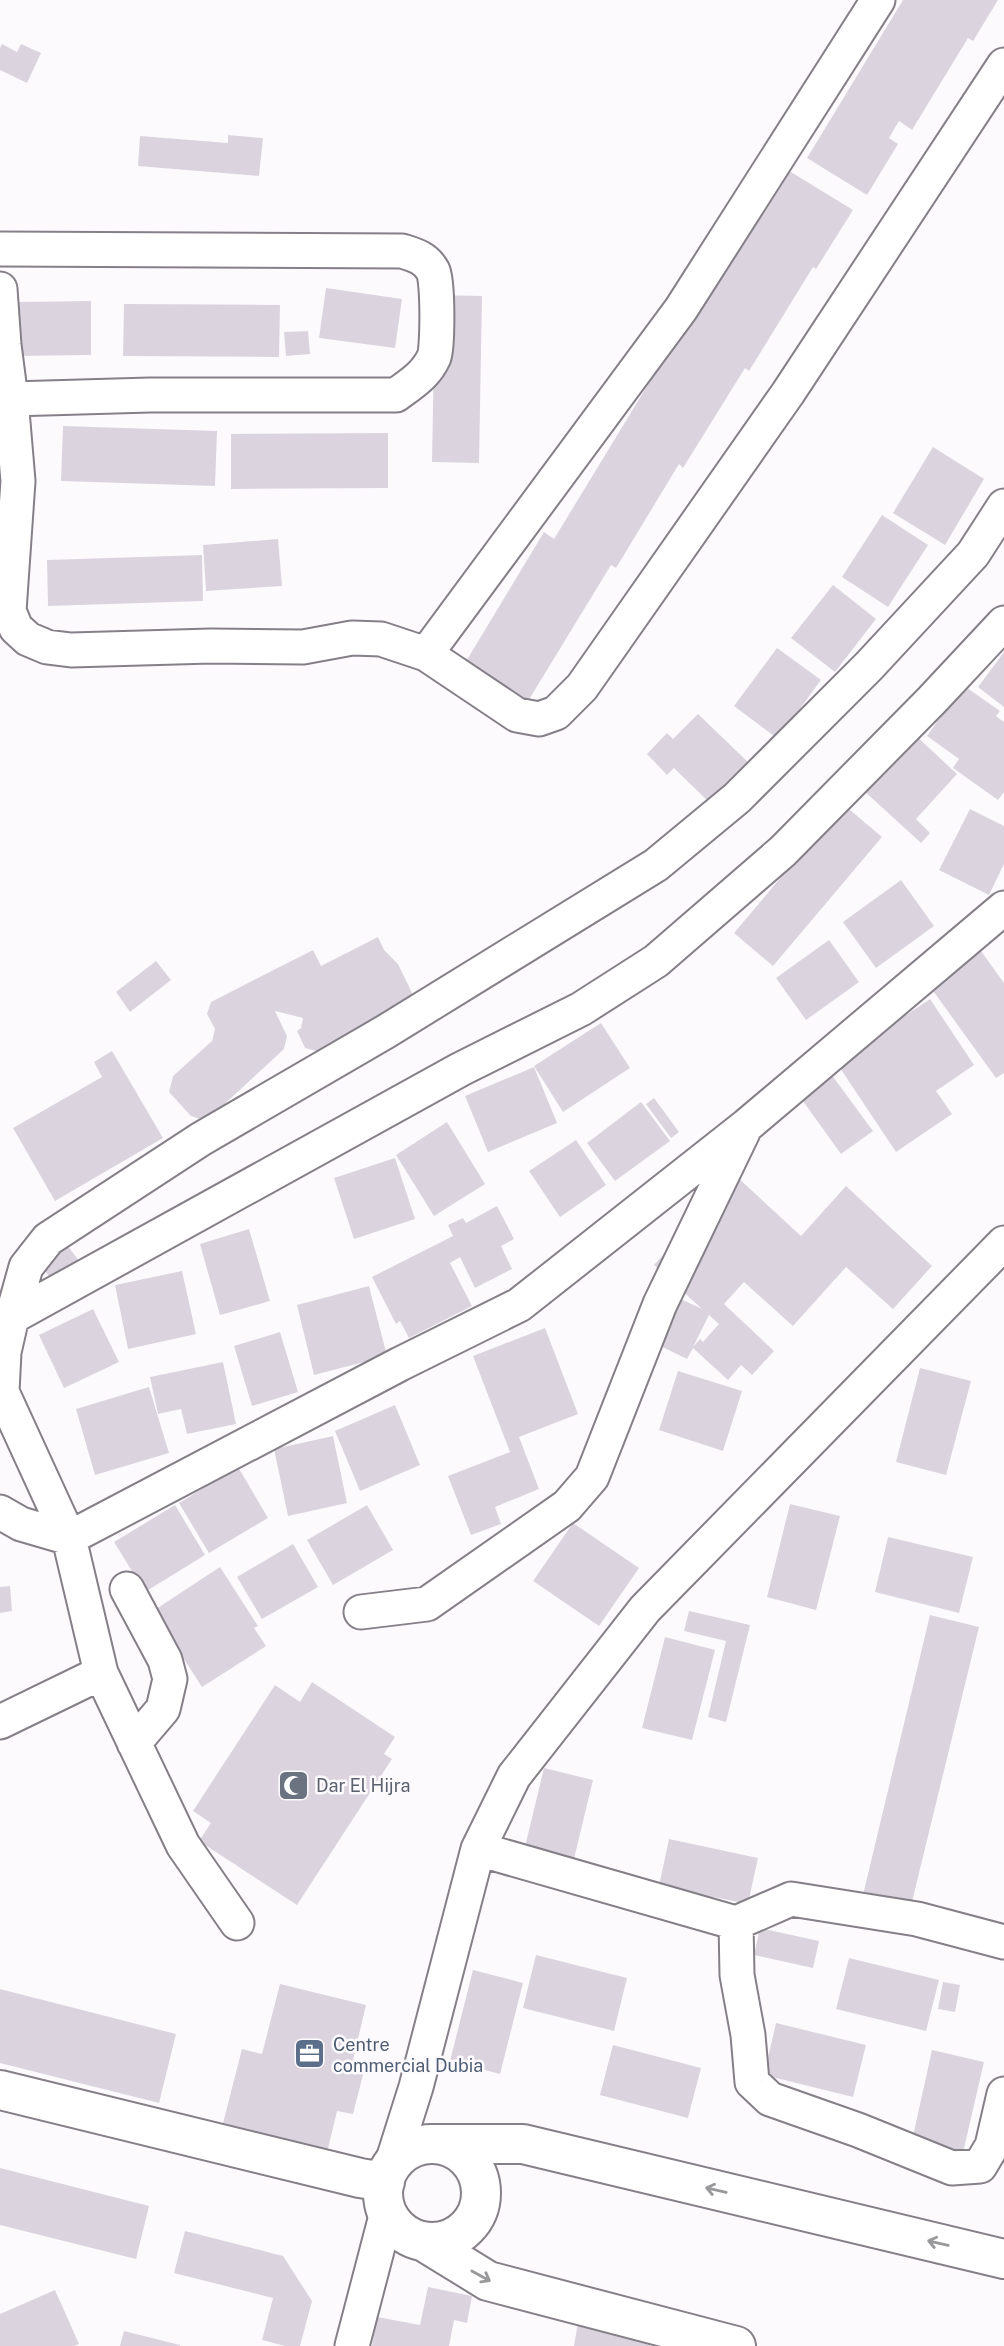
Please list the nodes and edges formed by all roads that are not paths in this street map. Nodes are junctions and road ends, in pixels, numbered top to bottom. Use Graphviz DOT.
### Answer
graph roads {
  1 [pos="878,0"];
  2 [pos="1004,65"];
  3 [pos="2,250"];
  4 [pos="0,287"];
  5 [pos="11,399"];
  6 [pos="1004,506"];
  7 [pos="1004,623"];
  8 [pos="426,654"];
  9 [pos="1004,908"];
  10 [pos="746,1126"];
  11 [pos="1004,1243"];
  12 [pos="12,1317"];
  13 [pos="1,1391"];
  14 [pos="0,1512"];
  15 [pos="69,1538"];
  16 [pos="127,1589"];
  17 [pos="361,1612"];
  18 [pos="101,1673"];
  19 [pos="0,1722"];
  20 [pos="134,1743"];
  21 [pos="478,1849"];
  22 [pos="237,1923"];
  23 [pos="736,1923"];
  24 [pos="1004,1942"];
  25 [pos="0,2090"];
  26 [pos="1004,2094"];
  27 [pos="0,2115"];
  28 [pos="434,2144"];
  29 [pos="387,2191"];
  30 [pos="423,2241"];
  31 [pos="1004,2259"];
  32 [pos="352,2346"];
  33 [pos="736,2346"];
  1 -- 8 [label="street"];
  2 -- 8 [label="street"];
  3 -- 4 [label="street"];
  3 -- 5 [label="street"];
  4 -- 5 [label="street"];
  5 -- 8 [label="street"];
  6 -- 12 [label="street"];
  7 -- 12 [label="street"];
  9 -- 10 [label="street"];
  10 -- 15 [label="street"];
  10 -- 17 [label="street"];
  11 -- 21 [label="street"];
  12 -- 13 [label="street"];
  13 -- 15 [label="street"];
  14 -- 15 [label="street"];
  15 -- 18 [label="street"];
  16 -- 20 [label="street"];
  18 -- 19 [label="street"];
  18 -- 20 [label="street"];
  20 -- 22 [label="street"];
  21 -- 23 [label="street"];
  21 -- 29 [label="street"];
  23 -- 24 [label="street"];
  23 -- 26 [label="street"];
  25 -- 29 [label="street"];
  27 -- 29 [label="street"];
  28 -- 29 [label="street"];
  28 -- 30 [label="street"];
  31 -- 28 [label="street, one-way"];
  29 -- 30 [label="street"];
  29 -- 32 [label="street"];
  30 -- 33 [label="street, one-way"];
}
